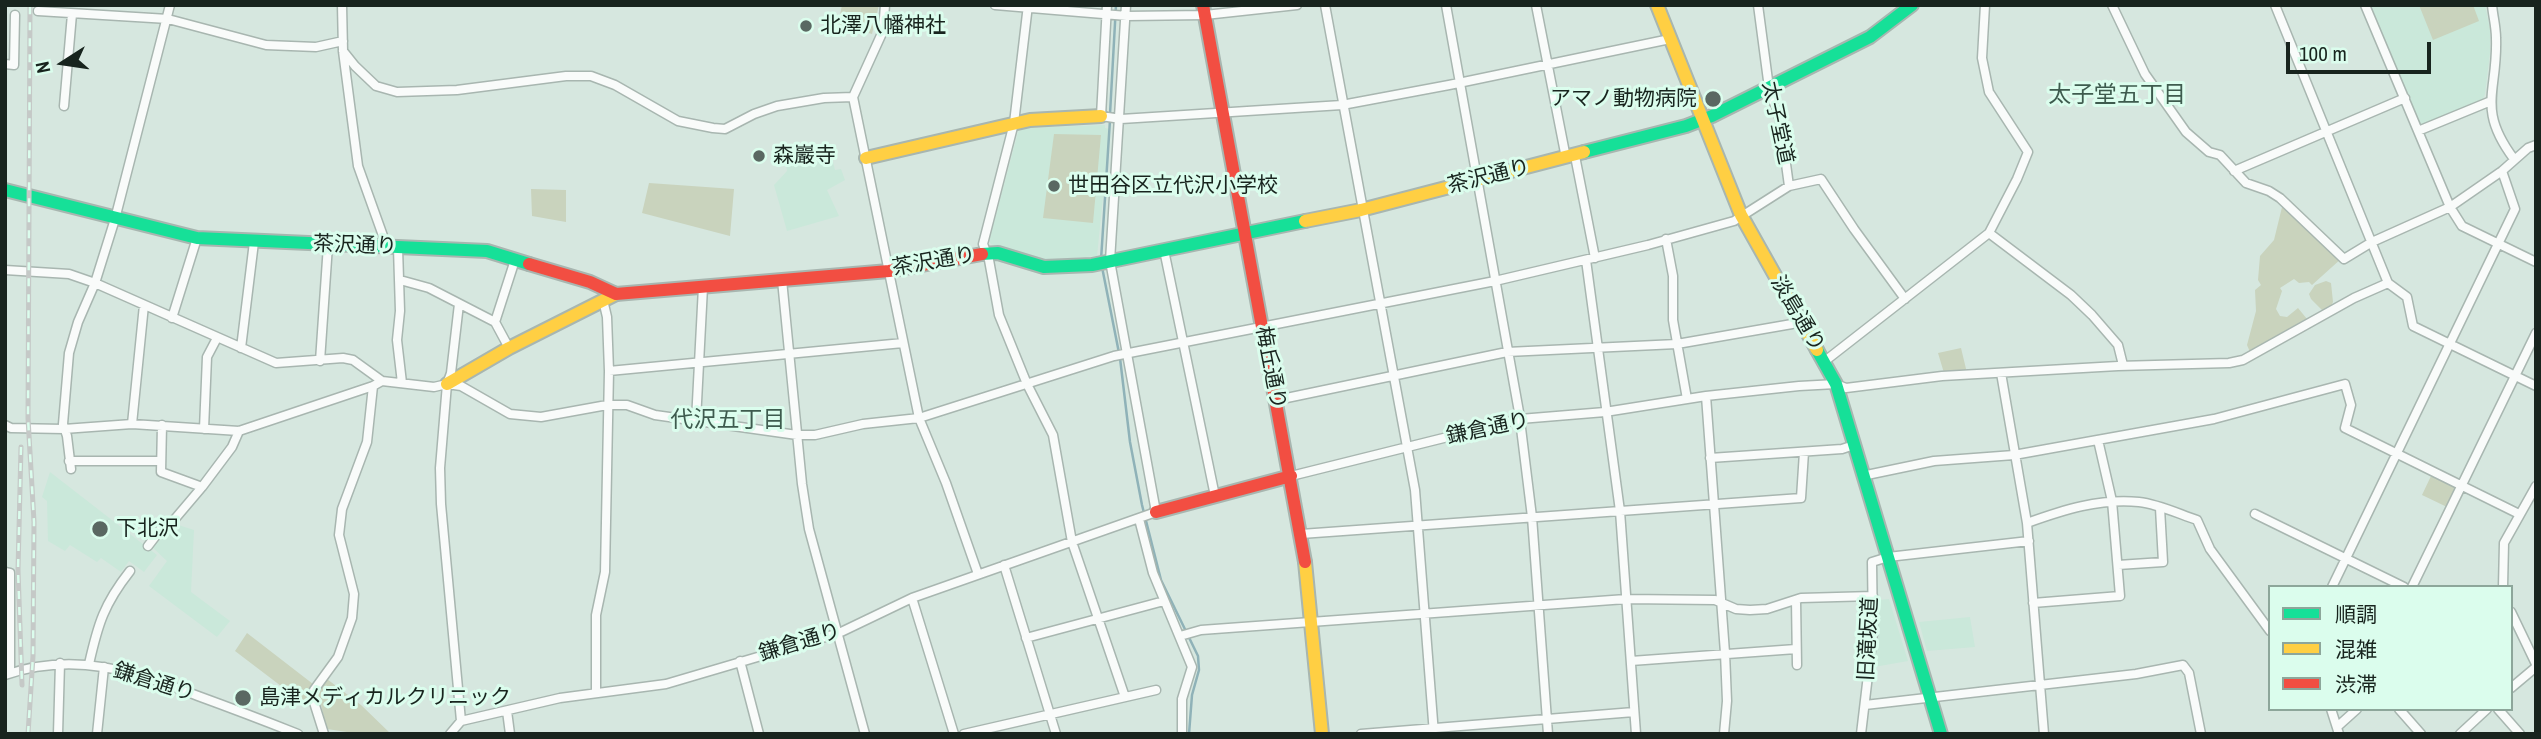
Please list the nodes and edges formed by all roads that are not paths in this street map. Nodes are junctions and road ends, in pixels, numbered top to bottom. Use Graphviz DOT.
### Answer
graph roads {
  1 [pos="170,5"];
  2 [pos="342,5"];
  3 [pos="885,5"];
  4 [pos="995,5"];
  5 [pos="1107,5"];
  6 [pos="1126,5"];
  7 [pos="1297,5"];
  8 [pos="1325,5"];
  9 [pos="1446,5"];
  10 [pos="1536,5"];
  11 [pos="1657,5"];
  12 [pos="1758,5"];
  13 [pos="1985,5"];
  14 [pos="2112,5"];
  15 [pos="2275,5"];
  16 [pos="2365,5"];
  17 [pos="2491,5"];
  18 [pos="1028,7"];
  19 [pos="1906,7"];
  20 [pos="1204,10"];
  21 [pos="38,11"];
  22 [pos="72,14"];
  23 [pos="15,15"];
  24 [pos="1118,15"];
  25 [pos="168,19"];
  26 [pos="1670,39"];
  27 [pos="343,46"];
  28 [pos="5,64"];
  29 [pos="1548,65"];
  30 [pos="1460,82"];
  31 [pos="1769,88"];
  32 [pos="853,97"];
  33 [pos="2405,98"];
  34 [pos="2491,101"];
  35 [pos="1342,104"];
  36 [pos="64,106"];
  37 [pos="1222,113"];
  38 [pos="1112,117"];
  39 [pos="1702,120"];
  40 [pos="1014,123"];
  41 [pos="2327,131"];
  42 [pos="2418,131"];
  43 [pos="2536,145"];
  44 [pos="1571,157"];
  45 [pos="866,158"];
  46 [pos="2514,159"];
  47 [pos="2234,171"];
  48 [pos="2502,171"];
  49 [pos="1476,180"];
  50 [pos="1789,186"];
  51 [pos="5,190"];
  52 [pos="2450,207"];
  53 [pos="1362,210"];
  54 [pos="1741,215"];
  55 [pos="115,219"];
  56 [pos="1989,233"];
  57 [pos="1244,234"];
  58 [pos="197,238"];
  59 [pos="1666,240"];
  60 [pos="254,242"];
  61 [pos="2372,242"];
  62 [pos="2497,244"];
  63 [pos="328,245"];
  64 [pos="393,247"];
  65 [pos="1164,250"];
  66 [pos="987,253"];
  67 [pos="1590,259"];
  68 [pos="515,260"];
  69 [pos="1106,262"];
  70 [pos="2536,262"];
  71 [pos="5,270"];
  72 [pos="889,271"];
  73 [pos="782,279"];
  74 [pos="400,280"];
  75 [pos="1495,281"];
  76 [pos="95,283"];
  77 [pos="2388,283"];
  78 [pos="703,287"];
  79 [pos="616,294"];
  80 [pos="1905,299"];
  81 [pos="603,300"];
  82 [pos="459,304"];
  83 [pos="1379,304"];
  84 [pos="144,305"];
  85 [pos="172,318"];
  86 [pos="1801,320"];
  87 [pos="495,322"];
  88 [pos="1262,328"];
  89 [pos="2536,333"];
  90 [pos="217,338"];
  91 [pos="903,343"];
  92 [pos="1182,343"];
  93 [pos="1677,344"];
  94 [pos="2449,344"];
  95 [pos="241,348"];
  96 [pos="509,348"];
  97 [pos="1597,348"];
  98 [pos="1507,352"];
  99 [pos="1126,354"];
  100 [pos="789,355"];
  101 [pos="320,361"];
  102 [pos="1825,361"];
  103 [pos="699,363"];
  104 [pos="2123,365"];
  105 [pos="609,371"];
  106 [pos="2001,373"];
  107 [pos="1394,374"];
  108 [pos="2515,376"];
  109 [pos="382,381"];
  110 [pos="402,383"];
  111 [pos="447,384"];
  112 [pos="1027,384"];
  113 [pos="1836,384"];
  114 [pos="373,386"];
  115 [pos="2536,386"];
  116 [pos="1706,396"];
  117 [pos="1686,399"];
  118 [pos="1277,400"];
  119 [pos="607,405"];
  120 [pos="1605,412"];
  121 [pos="919,418"];
  122 [pos="1520,419"];
  123 [pos="696,421"];
  124 [pos="132,424"];
  125 [pos="5,425"];
  126 [pos="162,425"];
  127 [pos="64,429"];
  128 [pos="204,429"];
  129 [pos="239,431"];
  130 [pos="797,435"];
  131 [pos="2098,440"];
  132 [pos="1854,446"];
  133 [pos="1407,447"];
  134 [pos="1804,452"];
  135 [pos="2395,454"];
  136 [pos="2014,455"];
  137 [pos="1710,458"];
  138 [pos="160,461"];
  139 [pos="1862,475"];
  140 [pos="1292,476"];
  141 [pos="2462,485"];
  142 [pos="2536,486"];
  143 [pos="202,487"];
  144 [pos="1214,496"];
  145 [pos="2112,501"];
  146 [pos="1714,504"];
  147 [pos="2160,508"];
  148 [pos="1620,511"];
  149 [pos="2255,514"];
  150 [pos="2519,514"];
  151 [pos="1146,516"];
  152 [pos="1532,517"];
  153 [pos="2027,523"];
  154 [pos="1418,526"];
  155 [pos="1301,534"];
  156 [pos="2029,541"];
  157 [pos="1072,542"];
  158 [pos="148,546"];
  159 [pos="1888,557"];
  160 [pos="2346,559"];
  161 [pos="1004,565"];
  162 [pos="2118,565"];
  163 [pos="130,571"];
  164 [pos="5,572"];
  165 [pos="978,574"];
  166 [pos="2333,585"];
  167 [pos="2400,585"];
  168 [pos="2413,585"];
  169 [pos="2503,585"];
  170 [pos="1873,596"];
  171 [pos="912,598"];
  172 [pos="1626,599"];
  173 [pos="1797,600"];
  174 [pos="1164,601"];
  175 [pos="1721,601"];
  176 [pos="2033,603"];
  177 [pos="1538,605"];
  178 [pos="1425,613"];
  179 [pos="2513,615"];
  180 [pos="1098,621"];
  181 [pos="1312,622"];
  182 [pos="2268,629"];
  183 [pos="839,634"];
  184 [pos="1182,635"];
  185 [pos="1027,638"];
  186 [pos="1796,649"];
  187 [pos="1725,653"];
  188 [pos="740,661"];
  189 [pos="1631,661"];
  190 [pos="60,663"];
  191 [pos="89,664"];
  192 [pos="1797,665"];
  193 [pos="2536,666"];
  194 [pos="104,667"];
  195 [pos="8,674"];
  196 [pos="2039,686"];
  197 [pos="2513,686"];
  198 [pos="1156,690"];
  199 [pos="596,693"];
  200 [pos="1125,697"];
  201 [pos="1931,698"];
  202 [pos="1865,705"];
  203 [pos="507,711"];
  204 [pos="2332,711"];
  205 [pos="2355,711"];
  206 [pos="2401,711"];
  207 [pos="2485,711"];
  208 [pos="2500,711"];
  209 [pos="1634,712"];
  210 [pos="1050,715"];
  211 [pos="1547,720"];
  212 [pos="461,721"];
  213 [pos="2338,730"];
  214 [pos="1434,732"];
  215 [pos="58,734"];
  216 [pos="97,734"];
  217 [pos="298,734"];
  218 [pos="324,734"];
  219 [pos="450,734"];
  220 [pos="510,734"];
  221 [pos="759,734"];
  222 [pos="865,734"];
  223 [pos="954,734"];
  224 [pos="964,734"];
  225 [pos="1056,734"];
  226 [pos="1182,734"];
  227 [pos="1322,734"];
  228 [pos="1361,734"];
  229 [pos="1548,734"];
  230 [pos="1636,734"];
  231 [pos="1724,734"];
  232 [pos="1861,734"];
  233 [pos="1941,734"];
  234 [pos="2044,734"];
  235 [pos="2201,734"];
  236 [pos="2421,734"];
  237 [pos="2460,734"];
  238 [pos="2520,734"];
  1 -- 25 [label="street"];
  2 -- 27 [label="street"];
  3 -- 32 [label="street"];
  4 -- 18 [label="street"];
  5 -- 24 [label="street"];
  6 -- 24 [label="street"];
  7 -- 20 [label="street"];
  8 -- 35 [label="street"];
  9 -- 30 [label="street"];
  10 -- 29 [label="street"];
  11 -- 26 [label="street, 淡島通り"];
  12 -- 31 [label="street, 太子堂道"];
  13 -- 56 [label="street"];
  14 -- 47 [label="street"];
  15 -- 41 [label="street"];
  16 -- 33 [label="street"];
  17 -- 34 [label="street"];
  18 -- 24 [label="street"];
  18 -- 40 [label="street"];
  19 -- 31 [label="street, 茶沢通り"];
  20 -- 24 [label="street"];
  20 -- 37 [label="street, 梅丘通り"];
  21 -- 22 [label="street"];
  22 -- 25 [label="street"];
  22 -- 36 [label="street"];
  23 -- 28 [label="street"];
  24 -- 38 [label="street"];
  24 -- 38 [label="street"];
  25 -- 27 [label="street"];
  25 -- 55 [label="street"];
  26 -- 29 [label="street"];
  26 -- 39 [label="street, 淡島通り"];
  27 -- 32 [label="street"];
  27 -- 64 [label="street"];
  29 -- 30 [label="street"];
  29 -- 44 [label="street"];
  30 -- 35 [label="street"];
  30 -- 49 [label="street"];
  31 -- 39 [label="street, 茶沢通り"];
  31 -- 50 [label="street, 太子堂道"];
  32 -- 45 [label="street"];
  33 -- 41 [label="street"];
  33 -- 42 [label="street"];
  34 -- 42 [label="street"];
  34 -- 46 [label="street"];
  35 -- 37 [label="street"];
  35 -- 53 [label="street"];
  37 -- 38 [label="street"];
  37 -- 57 [label="street, 梅丘通り"];
  38 -- 40 [label="street"];
  38 -- 69 [label="street"];
  39 -- 44 [label="street, 茶沢通り"];
  39 -- 54 [label="street, 淡島通り"];
  40 -- 45 [label="street"];
  40 -- 66 [label="street"];
  41 -- 47 [label="street"];
  41 -- 61 [label="street"];
  42 -- 52 [label="street"];
  43 -- 46 [label="street"];
  44 -- 49 [label="street, 茶沢通り"];
  44 -- 67 [label="street"];
  45 -- 72 [label="street"];
  46 -- 48 [label="street"];
  47 -- 61 [label="street"];
  48 -- 52 [label="street"];
  48 -- 62 [label="street"];
  49 -- 53 [label="street, 茶沢通り"];
  49 -- 75 [label="street"];
  50 -- 54 [label="street, 太子堂道"];
  50 -- 80 [label="street"];
  51 -- 55 [label="street, 茶沢通り"];
  52 -- 61 [label="street"];
  52 -- 62 [label="street"];
  53 -- 57 [label="street, 茶沢通り"];
  53 -- 83 [label="street"];
  54 -- 59 [label="street, 太子堂道"];
  54 -- 86 [label="street, 淡島通り"];
  55 -- 58 [label="street, 茶沢通り"];
  55 -- 76 [label="street"];
  56 -- 80 [label="street"];
  56 -- 104 [label="street"];
  57 -- 65 [label="street, 茶沢通り"];
  57 -- 88 [label="street, 梅丘通り"];
  58 -- 60 [label="street, 茶沢通り"];
  58 -- 85 [label="street"];
  59 -- 67 [label="street, 太子堂道"];
  59 -- 93 [label="street"];
  60 -- 63 [label="street, 茶沢通り"];
  60 -- 95 [label="street"];
  61 -- 77 [label="street"];
  62 -- 70 [label="street"];
  62 -- 94 [label="street"];
  63 -- 64 [label="street, 茶沢通り"];
  63 -- 101 [label="street"];
  64 -- 68 [label="street, 茶沢通り"];
  64 -- 74 [label="street"];
  65 -- 69 [label="street, 茶沢通り"];
  65 -- 92 [label="street"];
  66 -- 69 [label="street, 茶沢通り"];
  66 -- 72 [label="street, 茶沢通り"];
  66 -- 112 [label="street"];
  67 -- 75 [label="street, 太子堂道"];
  67 -- 97 [label="street"];
  68 -- 79 [label="street, 茶沢通り"];
  68 -- 87 [label="street"];
  69 -- 99 [label="street"];
  71 -- 76 [label="street"];
  72 -- 73 [label="street, 茶沢通り"];
  72 -- 91 [label="street"];
  73 -- 78 [label="street, 茶沢通り"];
  73 -- 100 [label="street"];
  74 -- 82 [label="street"];
  74 -- 110 [label="street"];
  75 -- 83 [label="street, 太子堂道"];
  75 -- 98 [label="street"];
  76 -- 84 [label="street"];
  76 -- 127 [label="street"];
  77 -- 94 [label="street"];
  77 -- 104 [label="street, 鎌倉通り"];
  78 -- 79 [label="street, 茶沢通り"];
  78 -- 103 [label="street"];
  79 -- 81 [label="street"];
  80 -- 102 [label="street"];
  81 -- 96 [label="street"];
  81 -- 105 [label="street"];
  82 -- 87 [label="street"];
  82 -- 111 [label="street"];
  83 -- 88 [label="street, 太子堂道"];
  83 -- 107 [label="street"];
  84 -- 85 [label="street"];
  84 -- 124 [label="street"];
  85 -- 90 [label="street"];
  86 -- 93 [label="street"];
  86 -- 102 [label="street, 淡島通り"];
  87 -- 96 [label="street"];
  88 -- 92 [label="street, 太子堂道"];
  88 -- 118 [label="street, 梅丘通り"];
  89 -- 108 [label="street"];
  90 -- 95 [label="street"];
  90 -- 128 [label="street"];
  91 -- 100 [label="street"];
  91 -- 121 [label="street"];
  92 -- 99 [label="street, 太子堂道"];
  92 -- 144 [label="street"];
  93 -- 97 [label="street"];
  93 -- 117 [label="street"];
  94 -- 108 [label="street"];
  94 -- 135 [label="street"];
  95 -- 101 [label="street"];
  96 -- 111 [label="street"];
  97 -- 98 [label="street"];
  97 -- 120 [label="street"];
  98 -- 107 [label="street"];
  98 -- 122 [label="street"];
  99 -- 112 [label="street, 太子堂道"];
  99 -- 151 [label="street"];
  100 -- 103 [label="street"];
  100 -- 130 [label="street"];
  101 -- 109 [label="street"];
  102 -- 113 [label="street, 淡島通り"];
  103 -- 105 [label="street"];
  103 -- 123 [label="street"];
  104 -- 106 [label="street, 鎌倉通り"];
  105 -- 119 [label="street"];
  106 -- 113 [label="street, 鎌倉通り"];
  106 -- 136 [label="street"];
  107 -- 118 [label="street"];
  107 -- 133 [label="street"];
  108 -- 115 [label="street"];
  108 -- 141 [label="street"];
  109 -- 110 [label="street"];
  109 -- 114 [label="street"];
  110 -- 111 [label="street"];
  111 -- 119 [label="street, 太子堂道"];
  111 -- 212 [label="street"];
  112 -- 121 [label="street, 太子堂道"];
  112 -- 157 [label="street"];
  113 -- 116 [label="street, 鎌倉通り"];
  113 -- 132 [label="street, 淡島通り"];
  114 -- 129 [label="street"];
  114 -- 218 [label="street"];
  116 -- 117 [label="street, 鎌倉通り"];
  116 -- 137 [label="street"];
  117 -- 120 [label="street, 鎌倉通り"];
  118 -- 140 [label="street, 梅丘通り"];
  119 -- 123 [label="street, 太子堂道"];
  119 -- 199 [label="street"];
  120 -- 122 [label="street, 鎌倉通り"];
  120 -- 148 [label="street"];
  121 -- 130 [label="street, 太子堂道"];
  121 -- 165 [label="street"];
  122 -- 133 [label="street, 鎌倉通り"];
  122 -- 152 [label="street"];
  123 -- 130 [label="street, 太子堂道"];
  124 -- 126 [label="street"];
  124 -- 127 [label="street"];
  125 -- 127 [label="street"];
  126 -- 128 [label="street"];
  126 -- 138 [label="street"];
  127 -- 138 [label="street"];
  128 -- 129 [label="street"];
  129 -- 143 [label="street"];
  130 -- 183 [label="street"];
  131 -- 135 [label="street"];
  131 -- 136 [label="street"];
  131 -- 145 [label="street"];
  132 -- 134 [label="street"];
  132 -- 139 [label="street, 淡島通り"];
  133 -- 140 [label="street, 鎌倉通り"];
  133 -- 154 [label="street"];
  134 -- 137 [label="street"];
  134 -- 146 [label="street"];
  135 -- 141 [label="street"];
  135 -- 160 [label="street"];
  136 -- 139 [label="street"];
  136 -- 153 [label="street"];
  137 -- 146 [label="street"];
  138 -- 143 [label="street"];
  139 -- 159 [label="street, 淡島通り"];
  140 -- 144 [label="street, 鎌倉通り"];
  140 -- 155 [label="street, 梅丘通り"];
  141 -- 150 [label="street"];
  141 -- 168 [label="street"];
  142 -- 150 [label="street"];
  143 -- 158 [label="street"];
  144 -- 151 [label="street, 鎌倉通り"];
  145 -- 147 [label="street"];
  145 -- 153 [label="street"];
  145 -- 162 [label="street"];
  146 -- 148 [label="street"];
  146 -- 175 [label="street"];
  147 -- 162 [label="street"];
  147 -- 182 [label="street"];
  148 -- 152 [label="street"];
  148 -- 172 [label="street"];
  149 -- 160 [label="street"];
  150 -- 169 [label="street"];
  151 -- 157 [label="street, 鎌倉通り"];
  151 -- 174 [label="street"];
  152 -- 154 [label="street"];
  152 -- 177 [label="street"];
  153 -- 156 [label="street"];
  154 -- 155 [label="street"];
  154 -- 178 [label="street"];
  155 -- 181 [label="street, 梅丘通り"];
  156 -- 159 [label="street"];
  156 -- 176 [label="street"];
  157 -- 161 [label="street, 鎌倉通り"];
  157 -- 180 [label="street"];
  159 -- 170 [label="street, 旧滝坂道"];
  159 -- 201 [label="street, 淡島通り"];
  160 -- 166 [label="street"];
  160 -- 167 [label="street"];
  161 -- 165 [label="street, 鎌倉通り"];
  161 -- 185 [label="street"];
  162 -- 176 [label="street"];
  163 -- 191 [label="street"];
  164 -- 195 [label="street"];
  165 -- 171 [label="street, 鎌倉通り"];
  170 -- 173 [label="street"];
  170 -- 202 [label="street, 旧滝坂道"];
  171 -- 183 [label="street, 鎌倉通り"];
  171 -- 223 [label="street"];
  172 -- 175 [label="street"];
  172 -- 177 [label="street"];
  172 -- 189 [label="street"];
  173 -- 175 [label="street"];
  173 -- 186 [label="street"];
  174 -- 180 [label="street"];
  174 -- 184 [label="street"];
  175 -- 187 [label="street"];
  176 -- 196 [label="street"];
  177 -- 178 [label="street"];
  177 -- 211 [label="street"];
  178 -- 181 [label="street"];
  178 -- 214 [label="street"];
  179 -- 193 [label="street"];
  180 -- 185 [label="street"];
  180 -- 200 [label="street"];
  181 -- 184 [label="street"];
  181 -- 227 [label="street, 梅丘通り"];
  183 -- 188 [label="street, 鎌倉通り"];
  183 -- 222 [label="street"];
  184 -- 226 [label="street"];
  185 -- 210 [label="street"];
  186 -- 187 [label="street"];
  186 -- 192 [label="street"];
  187 -- 189 [label="street"];
  187 -- 231 [label="street"];
  188 -- 199 [label="street, 鎌倉通り"];
  188 -- 221 [label="street"];
  189 -- 209 [label="street"];
  190 -- 191 [label="street, 鎌倉通り"];
  190 -- 195 [label="street, 鎌倉通り"];
  190 -- 215 [label="street"];
  191 -- 194 [label="street, 鎌倉通り"];
  193 -- 197 [label="street"];
  194 -- 216 [label="street"];
  194 -- 217 [label="street, 鎌倉通り"];
  196 -- 201 [label="street"];
  196 -- 234 [label="street"];
  196 -- 235 [label="street"];
  198 -- 200 [label="street"];
  199 -- 203 [label="street, 鎌倉通り"];
  200 -- 210 [label="street"];
  201 -- 202 [label="street"];
  201 -- 233 [label="street, 淡島通り"];
  202 -- 232 [label="street, 旧滝坂道"];
  203 -- 212 [label="street, 鎌倉通り"];
  203 -- 220 [label="street"];
  204 -- 213 [label="street"];
  205 -- 213 [label="street"];
  206 -- 236 [label="street"];
  207 -- 237 [label="street"];
  208 -- 238 [label="street"];
  209 -- 211 [label="street"];
  209 -- 230 [label="street"];
  210 -- 224 [label="street"];
  210 -- 225 [label="street"];
  211 -- 214 [label="street"];
  211 -- 229 [label="street"];
  212 -- 219 [label="street"];
  214 -- 228 [label="street"];
}
